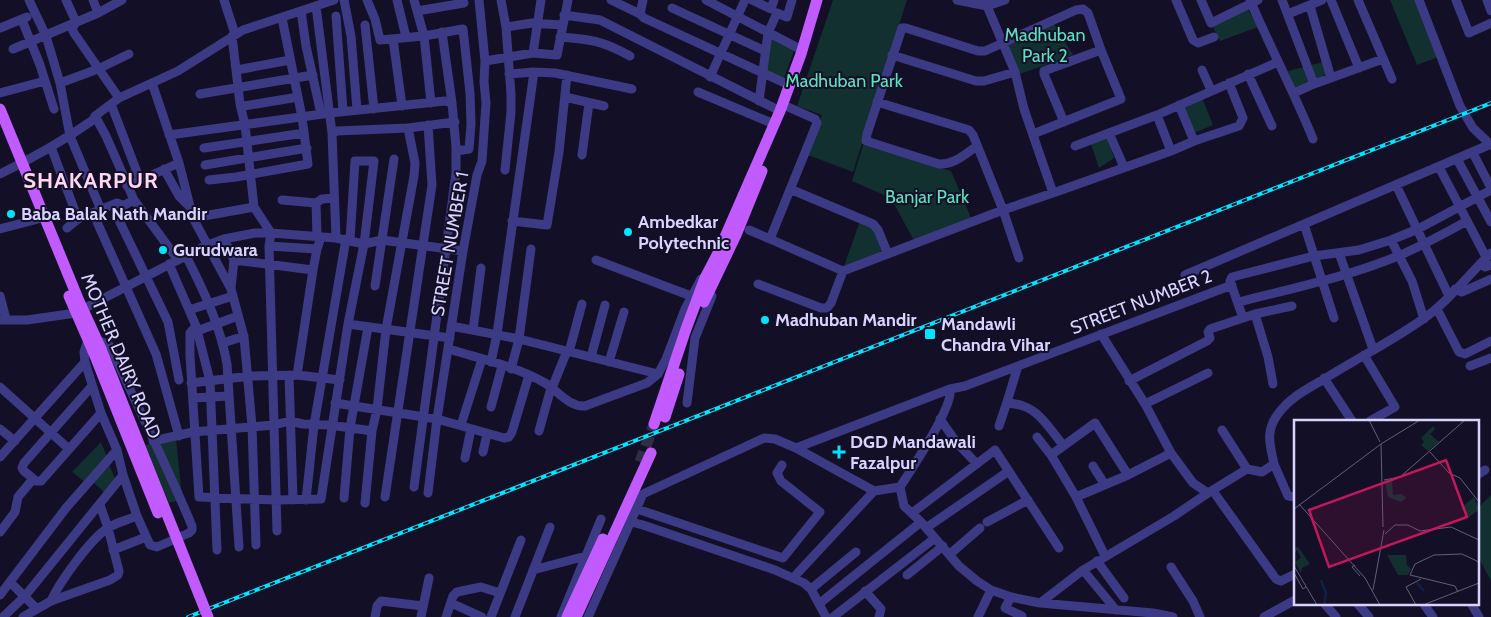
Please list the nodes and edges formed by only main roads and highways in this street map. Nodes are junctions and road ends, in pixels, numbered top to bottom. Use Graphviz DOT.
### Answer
graph roads {
  1 [pos="817,0"];
  2 [pos="824,0"];
  3 [pos="793,80"];
  4 [pos="0,109"];
  5 [pos="784,109"];
  6 [pos="0,125"];
  7 [pos="19,165"];
  8 [pos="722,254"];
  9 [pos="79,311"];
  10 [pos="95,345"];
  11 [pos="665,417"];
  12 [pos="654,424"];
  13 [pos="652,453"];
  14 [pos="640,462"];
  15 [pos="200,617"];
  16 [pos="208,617"];
  17 [pos="567,617"];
  18 [pos="576,617"];
  1 -- 3 [label="main road"];
  2 -- 3 [label="main road"];
  3 -- 5 [label="main road"];
  4 -- 7 [label="main road, MOTHER DAIRY ROAD"];
  5 -- 8 [label="main road"];
  5 -- 8 [label="main road"];
  6 -- 7 [label="main road, MOTHER DAIRY ROAD"];
  7 -- 9 [label="main road, MOTHER DAIRY ROAD"];
  7 -- 9 [label="main road, MOTHER DAIRY ROAD"];
  8 -- 11 [label="main road"];
  8 -- 12 [label="main road"];
  9 -- 10 [label="main road, MOTHER DAIRY ROAD"];
  10 -- 15 [label="main road, MOTHER DAIRY ROAD, bridge"];
  10 -- 16 [label="main road, MOTHER DAIRY ROAD, bridge"];
  13 -- 18 [label="main road"];
  14 -- 17 [label="main road"];
}
